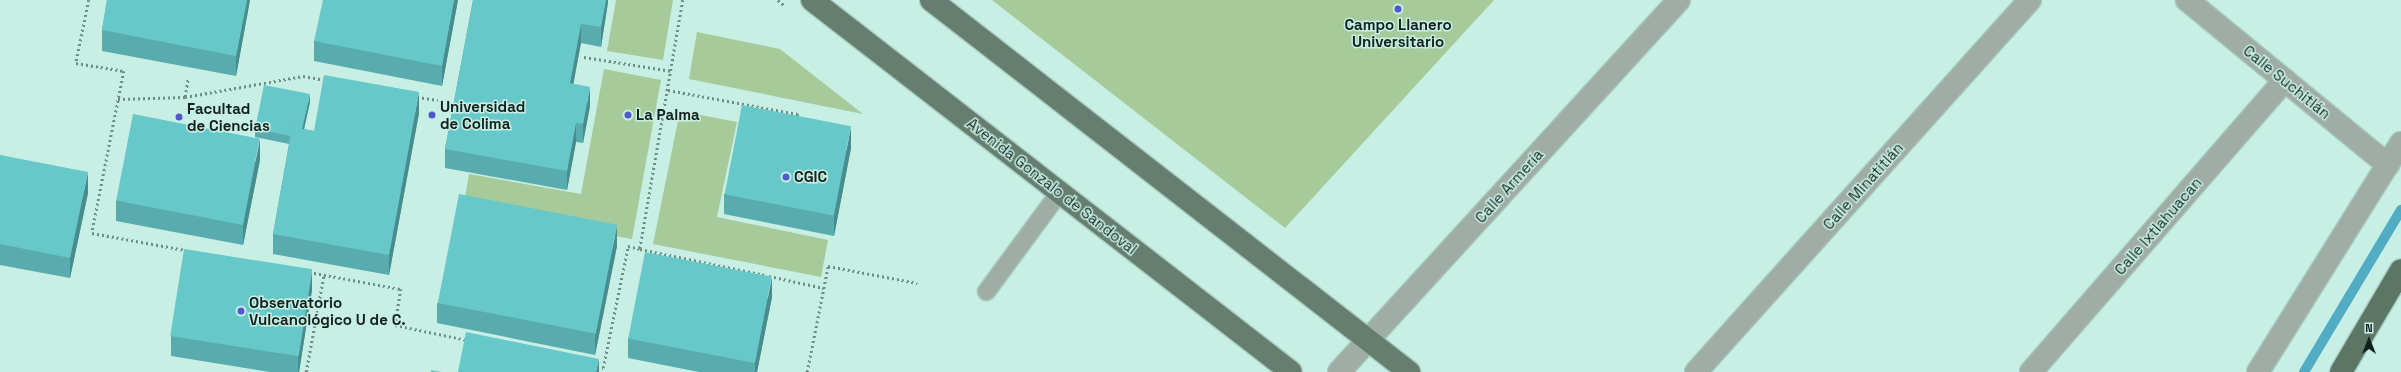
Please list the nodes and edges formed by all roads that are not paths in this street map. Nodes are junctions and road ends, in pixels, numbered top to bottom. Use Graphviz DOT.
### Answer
graph roads {
  1 [pos="812,0"];
  2 [pos="931,0"];
  3 [pos="1679,0"];
  4 [pos="2030,0"];
  5 [pos="2187,0"];
  6 [pos="2285,80"];
  7 [pos="2401,143"];
  8 [pos="2388,165"];
  9 [pos="1059,192"];
  10 [pos="2401,270"];
  11 [pos="986,292"];
  12 [pos="1368,340"];
  13 [pos="1291,372"];
  14 [pos="1339,372"];
  15 [pos="1409,372"];
  16 [pos="1696,372"];
  17 [pos="2031,372"];
  18 [pos="2258,372"];
  19 [pos="2341,372"];
  1 -- 9 [label="main road, Avenida Gonzalo de Sandoval"];
  2 -- 12 [label="main road"];
  3 -- 12 [label="street, Calle Armería"];
  4 -- 16 [label="street, Calle Minatitlán"];
  5 -- 6 [label="street, Calle Suchitlán"];
  6 -- 8 [label="street, Calle Suchitlán"];
  6 -- 17 [label="street, Calle Ixtlahuacan"];
  7 -- 8 [label="street"];
  8 -- 18 [label="street"];
  9 -- 11 [label="lane"];
  9 -- 13 [label="main road, Avenida Gonzalo de Sandoval"];
  10 -- 19 [label="highway"];
  12 -- 14 [label="street, Calle Armería"];
  12 -- 15 [label="main road"];
}
